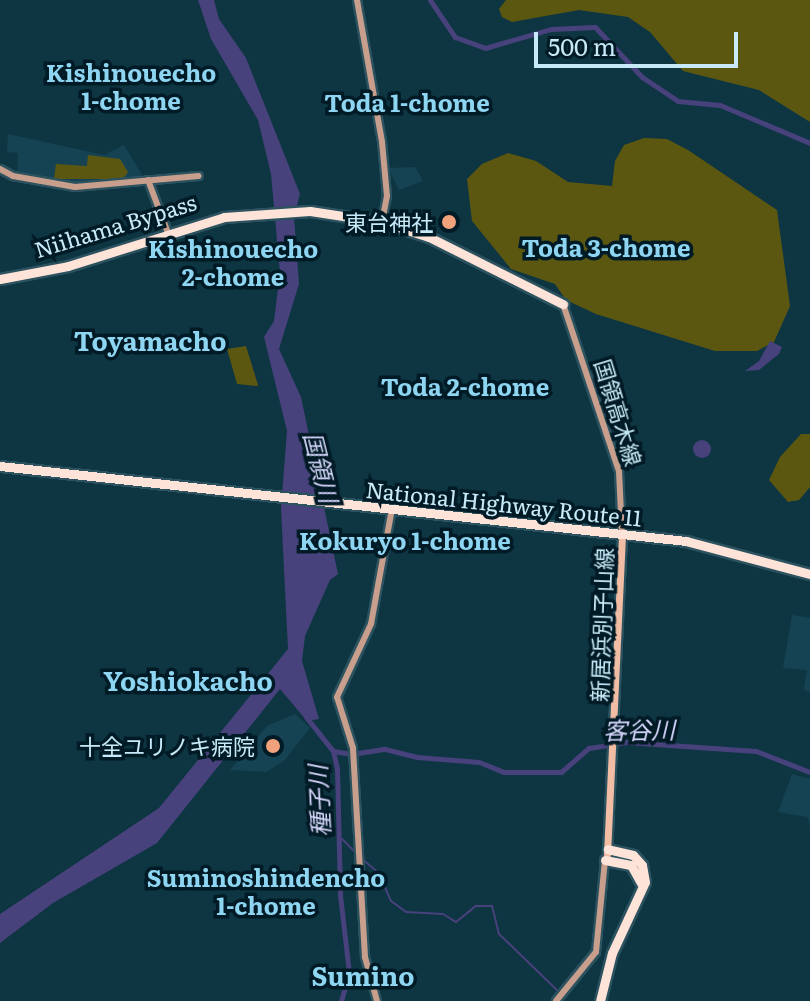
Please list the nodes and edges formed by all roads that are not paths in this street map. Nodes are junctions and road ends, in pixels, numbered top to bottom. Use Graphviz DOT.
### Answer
graph roads {
  1 [pos="357,0"];
  2 [pos="0,169"];
  3 [pos="199,176"];
  4 [pos="148,180"];
  5 [pos="382,222"];
  6 [pos="167,230"];
  7 [pos="0,276"];
  8 [pos="563,304"];
  9 [pos="0,466"];
  10 [pos="392,509"];
  11 [pos="622,534"];
  12 [pos="810,574"];
  13 [pos="608,849"];
  14 [pos="605,860"];
  15 [pos="560,997"];
  16 [pos="377,1001"];
  17 [pos="598,1001"];
  1 -- 5 [label="street"];
  2 -- 4 [label="street"];
  3 -- 4 [label="street"];
  4 -- 6 [label="street"];
  5 -- 6 [label="highway, Niihama Bypass"];
  5 -- 8 [label="highway, Niihama Bypass"];
  6 -- 7 [label="highway, Niihama Bypass"];
  8 -- 11 [label="street, 国領高木線"];
  9 -- 10 [label="highway, National Highway Route 11"];
  10 -- 11 [label="highway, National Highway Route 11"];
  10 -- 16 [label="street"];
  11 -- 12 [label="highway, National Highway Route 11"];
  11 -- 13 [label="main road, 新居浜別子山線"];
  13 -- 14 [label="main road, 新居浜別子山線"];
  13 -- 17 [label="highway"];
  14 -- 15 [label="street"];
  14 -- 17 [label="highway"];
}
